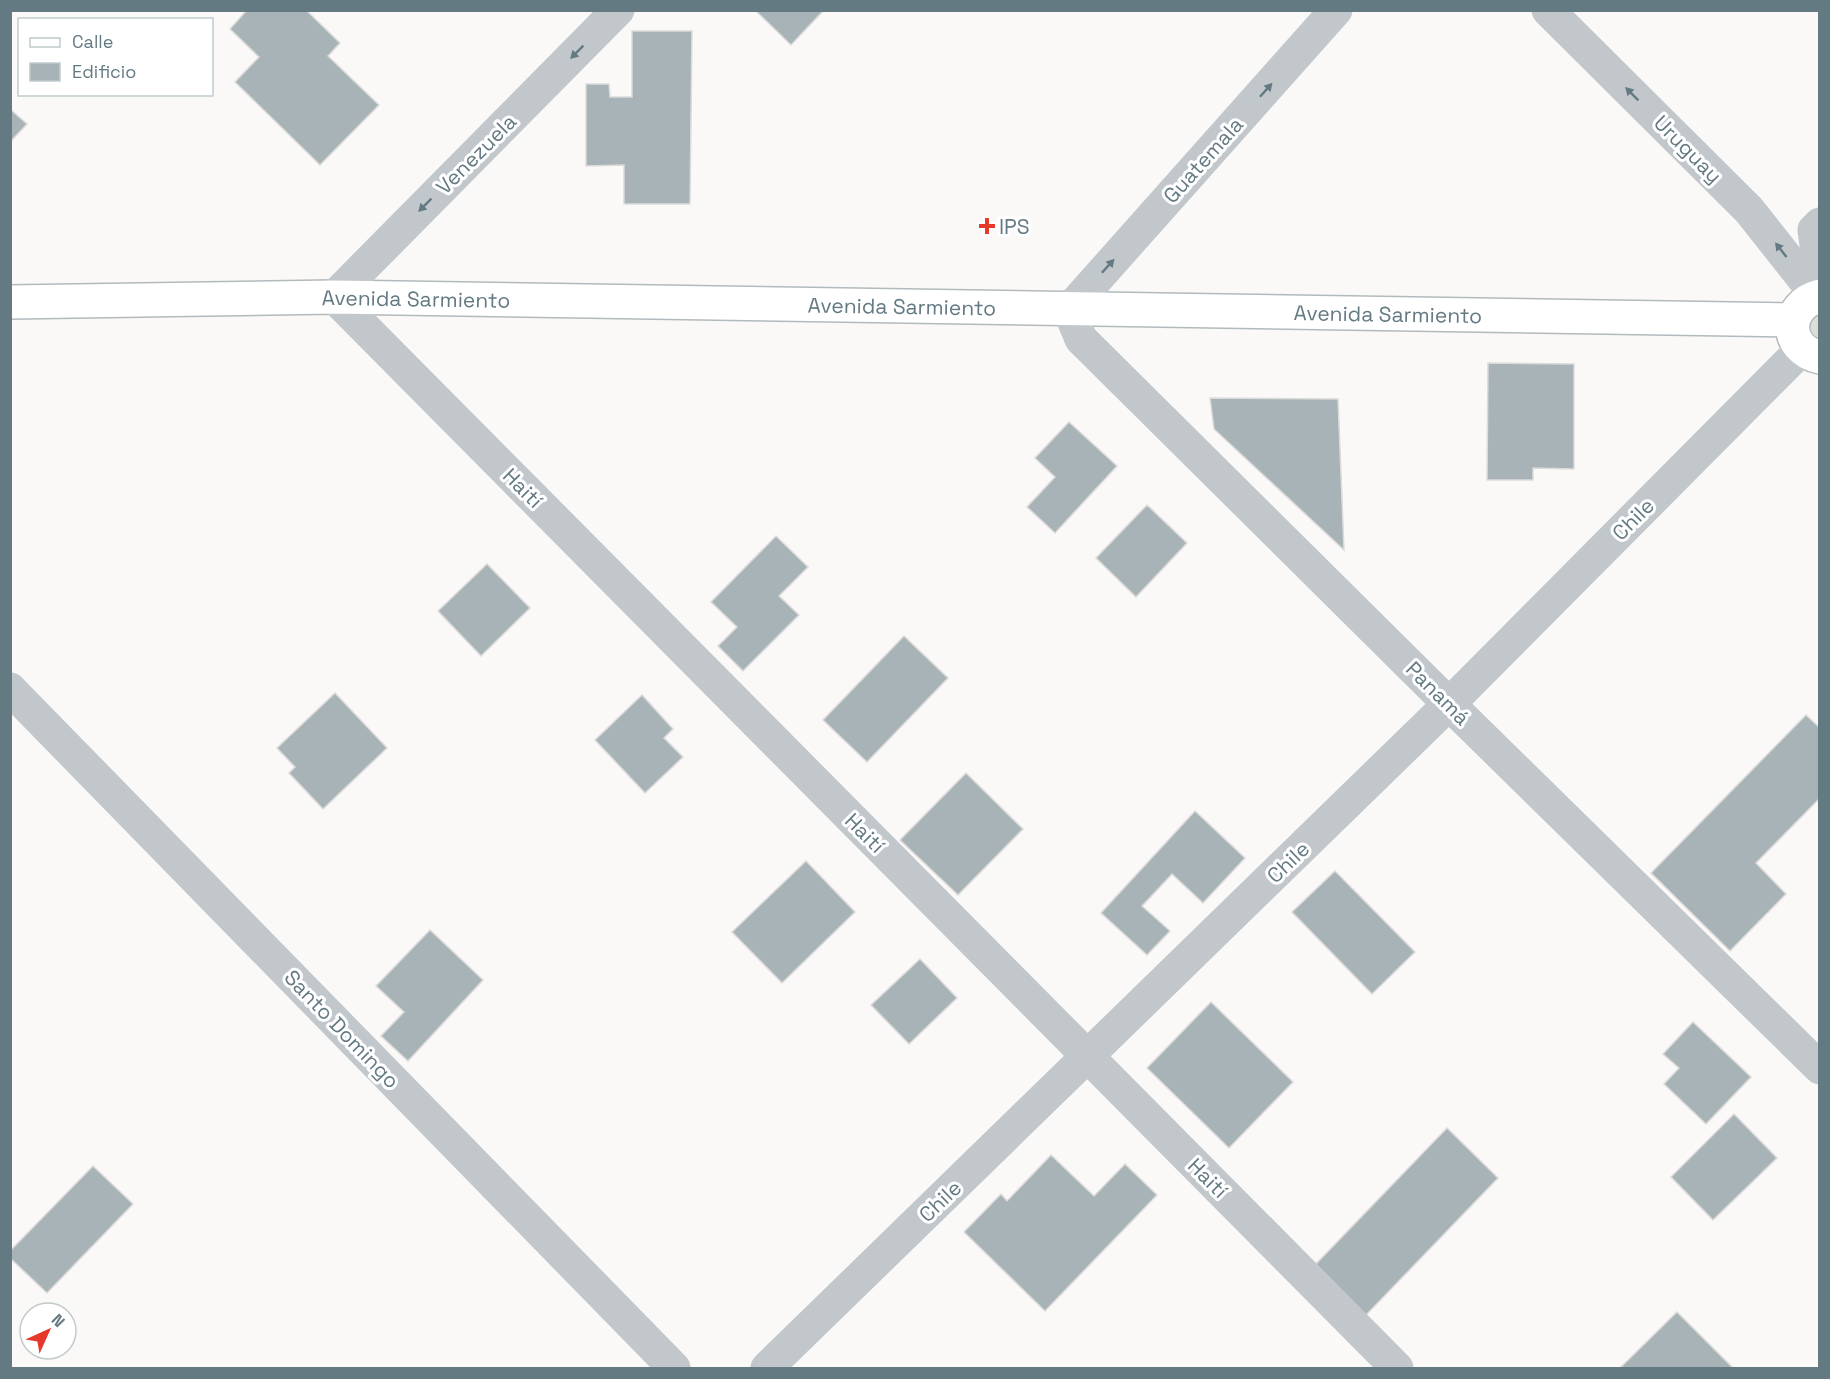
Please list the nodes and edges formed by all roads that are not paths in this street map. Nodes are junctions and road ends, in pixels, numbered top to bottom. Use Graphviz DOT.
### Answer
graph roads {
  1 [pos="618,10"];
  2 [pos="1336,10"];
  3 [pos="1548,10"];
  4 [pos="1820,225"];
  5 [pos="1819,289"];
  6 [pos="334,297"];
  7 [pos="10,302"];
  8 [pos="1069,310"];
  9 [pos="1805,342"];
  10 [pos="10,689"];
  11 [pos="1449,704"];
  12 [pos="1088,1058"];
  13 [pos="1820,1068"];
  14 [pos="674,1368"];
  15 [pos="767,1368"];
  16 [pos="1397,1368"];
  1 -- 6 [label="street, Venezuela, one-way"];
  8 -- 2 [label="street, Guatemala, one-way"];
  5 -- 3 [label="street, Uruguay, one-way"];
  4 -- 5 [label="street"];
  5 -- 9 [label="main road"];
  6 -- 7 [label="main road, Avenida Sarmiento"];
  6 -- 8 [label="main road, Avenida Sarmiento"];
  6 -- 12 [label="street, Haití"];
  8 -- 9 [label="main road, Avenida Sarmiento"];
  8 -- 11 [label="street, Panamá"];
  9 -- 11 [label="street, Chile"];
  10 -- 14 [label="street, Santo Domingo"];
  11 -- 12 [label="street, Chile"];
  11 -- 13 [label="street, Panamá"];
  12 -- 15 [label="street, Chile"];
  12 -- 16 [label="street, Haití"];
}
